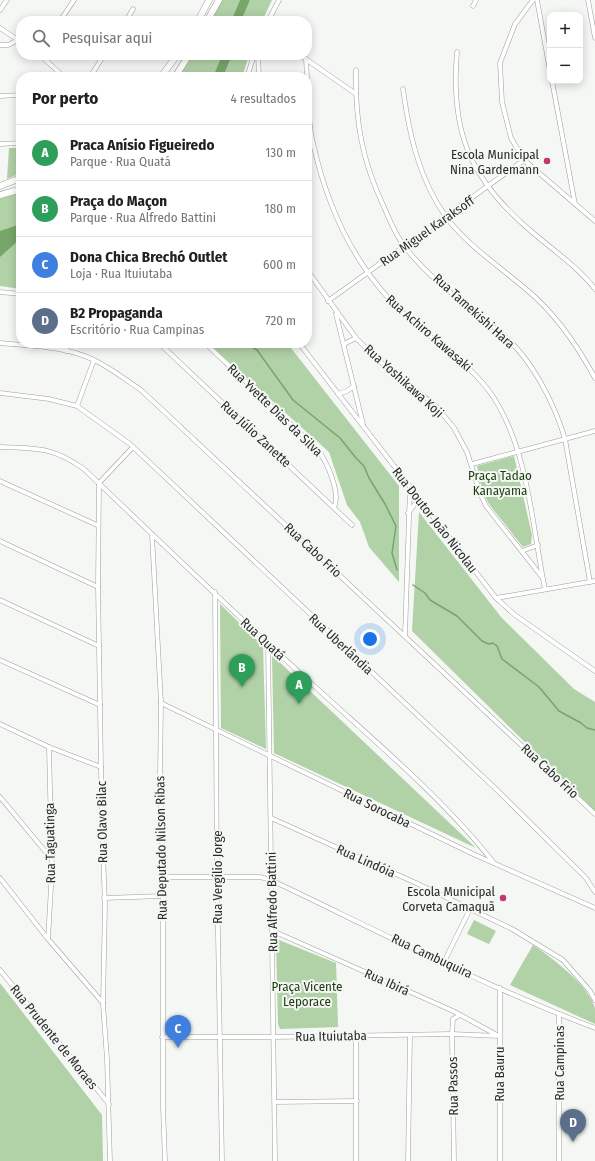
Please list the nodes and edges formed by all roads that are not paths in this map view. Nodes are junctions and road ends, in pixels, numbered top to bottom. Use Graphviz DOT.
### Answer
graph roads {
  1 [pos="7,0"];
  2 [pos="74,0"];
  3 [pos="209,0"];
  4 [pos="219,0"];
  5 [pos="279,0"];
  6 [pos="476,0"];
  7 [pos="533,0"];
  8 [pos="537,0"];
  9 [pos="588,0"];
  10 [pos="473,6"];
  11 [pos="133,9"];
  12 [pos="0,10"];
  13 [pos="63,16"];
  14 [pos="129,16"];
  15 [pos="201,16"];
  16 [pos="210,16"];
  17 [pos="271,16"];
  18 [pos="0,28"];
  19 [pos="595,38"];
  20 [pos="16,39"];
  21 [pos="16,42"];
  22 [pos="0,45"];
  23 [pos="457,52"];
  24 [pos="547,55"];
  25 [pos="45,60"];
  26 [pos="101,60"];
  27 [pos="173,60"];
  28 [pos="186,60"];
  29 [pos="252,60"];
  30 [pos="258,60"];
  31 [pos="306,60"];
  32 [pos="307,60"];
  33 [pos="356,70"];
  34 [pos="59,72"];
  35 [pos="93,72"];
  36 [pos="165,72"];
  37 [pos="179,72"];
  38 [pos="249,72"];
  39 [pos="259,72"];
  40 [pos="307,72"];
  41 [pos="553,84"];
  42 [pos="403,89"];
  43 [pos="356,94"];
  44 [pos="16,95"];
  45 [pos="0,96"];
  46 [pos="16,142"];
  47 [pos="312,142"];
  48 [pos="0,144"];
  49 [pos="524,160"];
  50 [pos="16,180"];
  51 [pos="0,186"];
  52 [pos="488,188"];
  53 [pos="16,190"];
  54 [pos="0,195"];
  55 [pos="575,204"];
  56 [pos="446,217"];
  57 [pos="595,221"];
  58 [pos="405,247"];
  59 [pos="367,273"];
  60 [pos="312,277"];
  61 [pos="595,289"];
  62 [pos="0,292"];
  63 [pos="16,294"];
  64 [pos="328,301"];
  65 [pos="336,311"];
  66 [pos="356,338"];
  67 [pos="0,343"];
  68 [pos="344,344"];
  69 [pos="16,345"];
  70 [pos="41,348"];
  71 [pos="66,348"];
  72 [pos="164,348"];
  73 [pos="210,348"];
  74 [pos="303,348"];
  75 [pos="66,351"];
  76 [pos="94,360"];
  77 [pos="595,378"];
  78 [pos="354,386"];
  79 [pos="0,393"];
  80 [pos="338,394"];
  81 [pos="77,406"];
  82 [pos="363,425"];
  83 [pos="595,430"];
  84 [pos="565,439"];
  85 [pos="0,447"];
  86 [pos="133,447"];
  87 [pos="518,452"];
  88 [pos="472,464"];
  89 [pos="0,481"];
  90 [pos="99,483"];
  91 [pos="410,488"];
  92 [pos="419,499"];
  93 [pos="334,508"];
  94 [pos="408,513"];
  95 [pos="97,525"];
  96 [pos="352,525"];
  97 [pos="152,535"];
  98 [pos="0,541"];
  99 [pos="538,545"];
  100 [pos="522,551"];
  101 [pos="542,577"];
  102 [pos="593,581"];
  103 [pos="98,587"];
  104 [pos="545,590"];
  105 [pos="214,592"];
  106 [pos="496,598"];
  107 [pos="0,600"];
  108 [pos="405,635"];
  109 [pos="268,644"];
  110 [pos="99,646"];
  111 [pos="0,660"];
  112 [pos="595,671"];
  113 [pos="161,704"];
  114 [pos="100,705"];
  115 [pos="0,724"];
  116 [pos="217,731"];
  117 [pos="49,747"];
  118 [pos="270,757"];
  119 [pos="102,767"];
  120 [pos="0,797"];
  121 [pos="595,814"];
  122 [pos="270,818"];
  123 [pos="481,847"];
  124 [pos="473,854"];
  125 [pos="50,857"];
  126 [pos="494,864"];
  127 [pos="216,876"];
  128 [pos="163,877"];
  129 [pos="0,878"];
  130 [pos="271,880"];
  131 [pos="595,892"];
  132 [pos="163,896"];
  133 [pos="104,898"];
  134 [pos="595,908"];
  135 [pos="470,909"];
  136 [pos="273,931"];
  137 [pos="48,939"];
  138 [pos="444,962"];
  139 [pos="0,970"];
  140 [pos="500,988"];
  141 [pos="595,1000"];
  142 [pos="103,1004"];
  143 [pos="558,1014"];
  144 [pos="460,1015"];
  145 [pos="595,1028"];
  146 [pos="452,1034"];
  147 [pos="356,1035"];
  148 [pos="410,1035"];
  149 [pos="499,1036"];
  150 [pos="162,1037"];
  151 [pos="219,1037"];
  152 [pos="274,1037"];
  153 [pos="357,1101"];
  154 [pos="275,1102"];
  155 [pos="109,1104"];
  156 [pos="110,1161"];
  157 [pos="165,1161"];
  158 [pos="222,1161"];
  159 [pos="276,1161"];
  160 [pos="356,1161"];
  161 [pos="408,1161"];
  162 [pos="454,1161"];
  163 [pos="500,1161"];
  164 [pos="559,1161"];
  1 -- 12 [label="street"];
  2 -- 13 [label="street"];
  3 -- 15 [label="main road"];
  4 -- 16 [label="main road"];
  5 -- 17 [label="street"];
  6 -- 10 [label="street"];
  7 -- 49 [label="street"];
  8 -- 24 [label="street"];
  9 -- 19 [label="street"];
  11 -- 14 [label="street"];
  18 -- 20 [label="street"];
  21 -- 22 [label="street"];
  23 -- 52 [label="street"];
  25 -- 34 [label="street"];
  26 -- 35 [label="street"];
  27 -- 36 [label="main road"];
  28 -- 37 [label="main road"];
  29 -- 38 [label="street"];
  30 -- 39 [label="street"];
  31 -- 40 [label="street, Rua Achiro Kawasaki"];
  32 -- 43 [label="street"];
  33 -- 43 [label="street, Rua Tamekishi Hara"];
  41 -- 55 [label="street"];
  42 -- 56 [label="street"];
  43 -- 58 [label="street, Rua Tamekishi Hara"];
  44 -- 45 [label="street"];
  46 -- 48 [label="street"];
  47 -- 59 [label="street, Rua Achiro Kawasaki"];
  49 -- 52 [label="street, Rua Miguel Karaksoff"];
  49 -- 55 [label="street"];
  50 -- 51 [label="main road"];
  52 -- 56 [label="street, Rua Miguel Karaksoff"];
  52 -- 61 [label="street"];
  53 -- 54 [label="main road"];
  55 -- 57 [label="street"];
  56 -- 58 [label="street, Rua Miguel Karaksoff"];
  56 -- 77 [label="street"];
  58 -- 59 [label="street, Rua Miguel Karaksoff"];
  58 -- 84 [label="street, Rua Tamekishi Hara"];
  59 -- 64 [label="street, Rua Miguel Karaksoff"];
  59 -- 87 [label="street, Rua Achiro Kawasaki"];
  60 -- 64 [label="street, Rua Yoshikawa Koji"];
  62 -- 63 [label="street"];
  64 -- 65 [label="street, Rua Yoshikawa Koji"];
  65 -- 66 [label="street, Rua Yoshikawa Koji"];
  65 -- 68 [label="street"];
  66 -- 68 [label="street"];
  66 -- 88 [label="street, Rua Yoshikawa Koji"];
  67 -- 69 [label="street, Rua Cabo Frio"];
  68 -- 78 [label="street"];
  70 -- 75 [label="street, Rua Cabo Frio"];
  71 -- 75 [label="street"];
  72 -- 93 [label="street, Rua Júlio Zanette"];
  73 -- 93 [label="street, Rua Yvette Dias da Silva"];
  74 -- 80 [label="street, Rua Doutor João Nicolau"];
  75 -- 76 [label="street, Rua Cabo Frio"];
  76 -- 81 [label="street"];
  76 -- 108 [label="street, Rua Cabo Frio"];
  78 -- 80 [label="street"];
  78 -- 82 [label="street"];
  79 -- 81 [label="street"];
  80 -- 82 [label="street, Rua Doutor João Nicolau"];
  81 -- 86 [label="street, Rua Uberlândia"];
  82 -- 91 [label="street, Rua Doutor João Nicolau"];
  83 -- 84 [label="street"];
  84 -- 87 [label="street"];
  84 -- 102 [label="street, Rua Tamekishi Hara"];
  85 -- 90 [label="street, Rua Quatá"];
  86 -- 90 [label="street"];
  86 -- 131 [label="street, Rua Uberlândia"];
  87 -- 88 [label="street"];
  87 -- 99 [label="street, Rua Achiro Kawasaki"];
  88 -- 100 [label="street, Rua Yoshikawa Koji"];
  89 -- 95 [label="street"];
  90 -- 95 [label="street, Rua Olavo Bilac"];
  90 -- 97 [label="street, Rua Quatá"];
  91 -- 92 [label="street, Rua Doutor João Nicolau"];
  91 -- 94 [label="street"];
  92 -- 94 [label="street"];
  92 -- 106 [label="street, Rua Doutor João Nicolau"];
  93 -- 96 [label="street, Rua Júlio Zanette"];
  94 -- 108 [label="street"];
  95 -- 103 [label="street, Rua Olavo Bilac"];
  97 -- 105 [label="street, Rua Quatá"];
  97 -- 113 [label="street, Rua Deputado Nilson Ribas"];
  98 -- 103 [label="street"];
  99 -- 100 [label="street"];
  99 -- 101 [label="street, Rua Achiro Kawasaki"];
  100 -- 101 [label="street, Rua Yoshikawa Koji"];
  101 -- 104 [label="street, Rua Achiro Kawasaki"];
  102 -- 104 [label="street"];
  103 -- 110 [label="street, Rua Olavo Bilac"];
  104 -- 106 [label="street"];
  105 -- 109 [label="street, Rua Quatá"];
  105 -- 116 [label="street, Rua Vergílio Jorge"];
  106 -- 112 [label="street, Rua Doutor João Nicolau"];
  107 -- 110 [label="street"];
  108 -- 121 [label="street, Rua Cabo Frio"];
  109 -- 118 [label="street, Rua Alfredo Battini"];
  109 -- 123 [label="street, Rua Quatá"];
  110 -- 114 [label="street, Rua Olavo Bilac"];
  111 -- 114 [label="street"];
  113 -- 116 [label="street, Rua Sorocaba"];
  113 -- 128 [label="street, Rua Deputado Nilson Ribas"];
  114 -- 119 [label="street, Rua Olavo Bilac"];
  115 -- 117 [label="street"];
  116 -- 118 [label="street, Rua Sorocaba"];
  116 -- 127 [label="street, Rua Vergílio Jorge"];
  117 -- 119 [label="street"];
  117 -- 125 [label="street, Rua Taguatinga"];
  118 -- 122 [label="street, Rua Alfredo Battini"];
  118 -- 124 [label="street, Rua Sorocaba"];
  119 -- 133 [label="street, Rua Olavo Bilac"];
  120 -- 125 [label="street"];
  122 -- 130 [label="street, Rua Alfredo Battini"];
  122 -- 135 [label="street, Rua Lindóia"];
  123 -- 124 [label="street"];
  123 -- 126 [label="street, Rua Quatá"];
  124 -- 126 [label="street, Rua Sorocaba"];
  125 -- 137 [label="street, Rua Taguatinga"];
  126 -- 134 [label="street, Rua Sorocaba"];
  127 -- 128 [label="street, Rua Cambuquira"];
  127 -- 130 [label="street, Rua Cambuquira"];
  127 -- 151 [label="street, Rua Vergílio Jorge"];
  128 -- 132 [label="street, Rua Deputado Nilson Ribas"];
  129 -- 137 [label="street"];
  130 -- 136 [label="street, Rua Alfredo Battini"];
  130 -- 138 [label="street, Rua Cambuquira"];
  132 -- 133 [label="street"];
  132 -- 150 [label="street, Rua Deputado Nilson Ribas"];
  133 -- 142 [label="street, Rua Olavo Bilac"];
  135 -- 138 [label="street"];
  135 -- 141 [label="street, Rua Lindóia"];
  136 -- 144 [label="street, Rua Ibirá"];
  136 -- 152 [label="street, Rua Alfredo Battini"];
  137 -- 142 [label="street"];
  138 -- 140 [label="street, Rua Cambuquira"];
  139 -- 155 [label="street, Rua Prudente de Moraes"];
  140 -- 143 [label="street, Rua Cambuquira"];
  140 -- 149 [label="street, Rua Bauru"];
  142 -- 155 [label="street, Rua Olavo Bilac"];
  143 -- 145 [label="street, Rua Cambuquira"];
  143 -- 164 [label="street, Rua Campinas"];
  144 -- 146 [label="street, Rua Passos"];
  144 -- 149 [label="street, Rua Ibirá"];
  146 -- 148 [label="street, Rua Ituiutaba"];
  146 -- 149 [label="street, Rua Ituiutaba"];
  146 -- 162 [label="street, Rua Passos"];
  147 -- 148 [label="street, Rua Ituiutaba"];
  147 -- 152 [label="street, Rua Ituiutaba"];
  147 -- 153 [label="street"];
  148 -- 161 [label="street"];
  149 -- 163 [label="street, Rua Bauru"];
  150 -- 151 [label="street, Rua Ituiutaba"];
  150 -- 157 [label="street, Rua Deputado Nilson Ribas"];
  151 -- 152 [label="street, Rua Ituiutaba"];
  151 -- 158 [label="street, Rua Vergílio Jorge"];
  152 -- 154 [label="street, Rua Alfredo Battini"];
  153 -- 154 [label="street"];
  153 -- 160 [label="street"];
  154 -- 159 [label="street, Rua Alfredo Battini"];
  155 -- 156 [label="street, Rua Olavo Bilac"];
}
